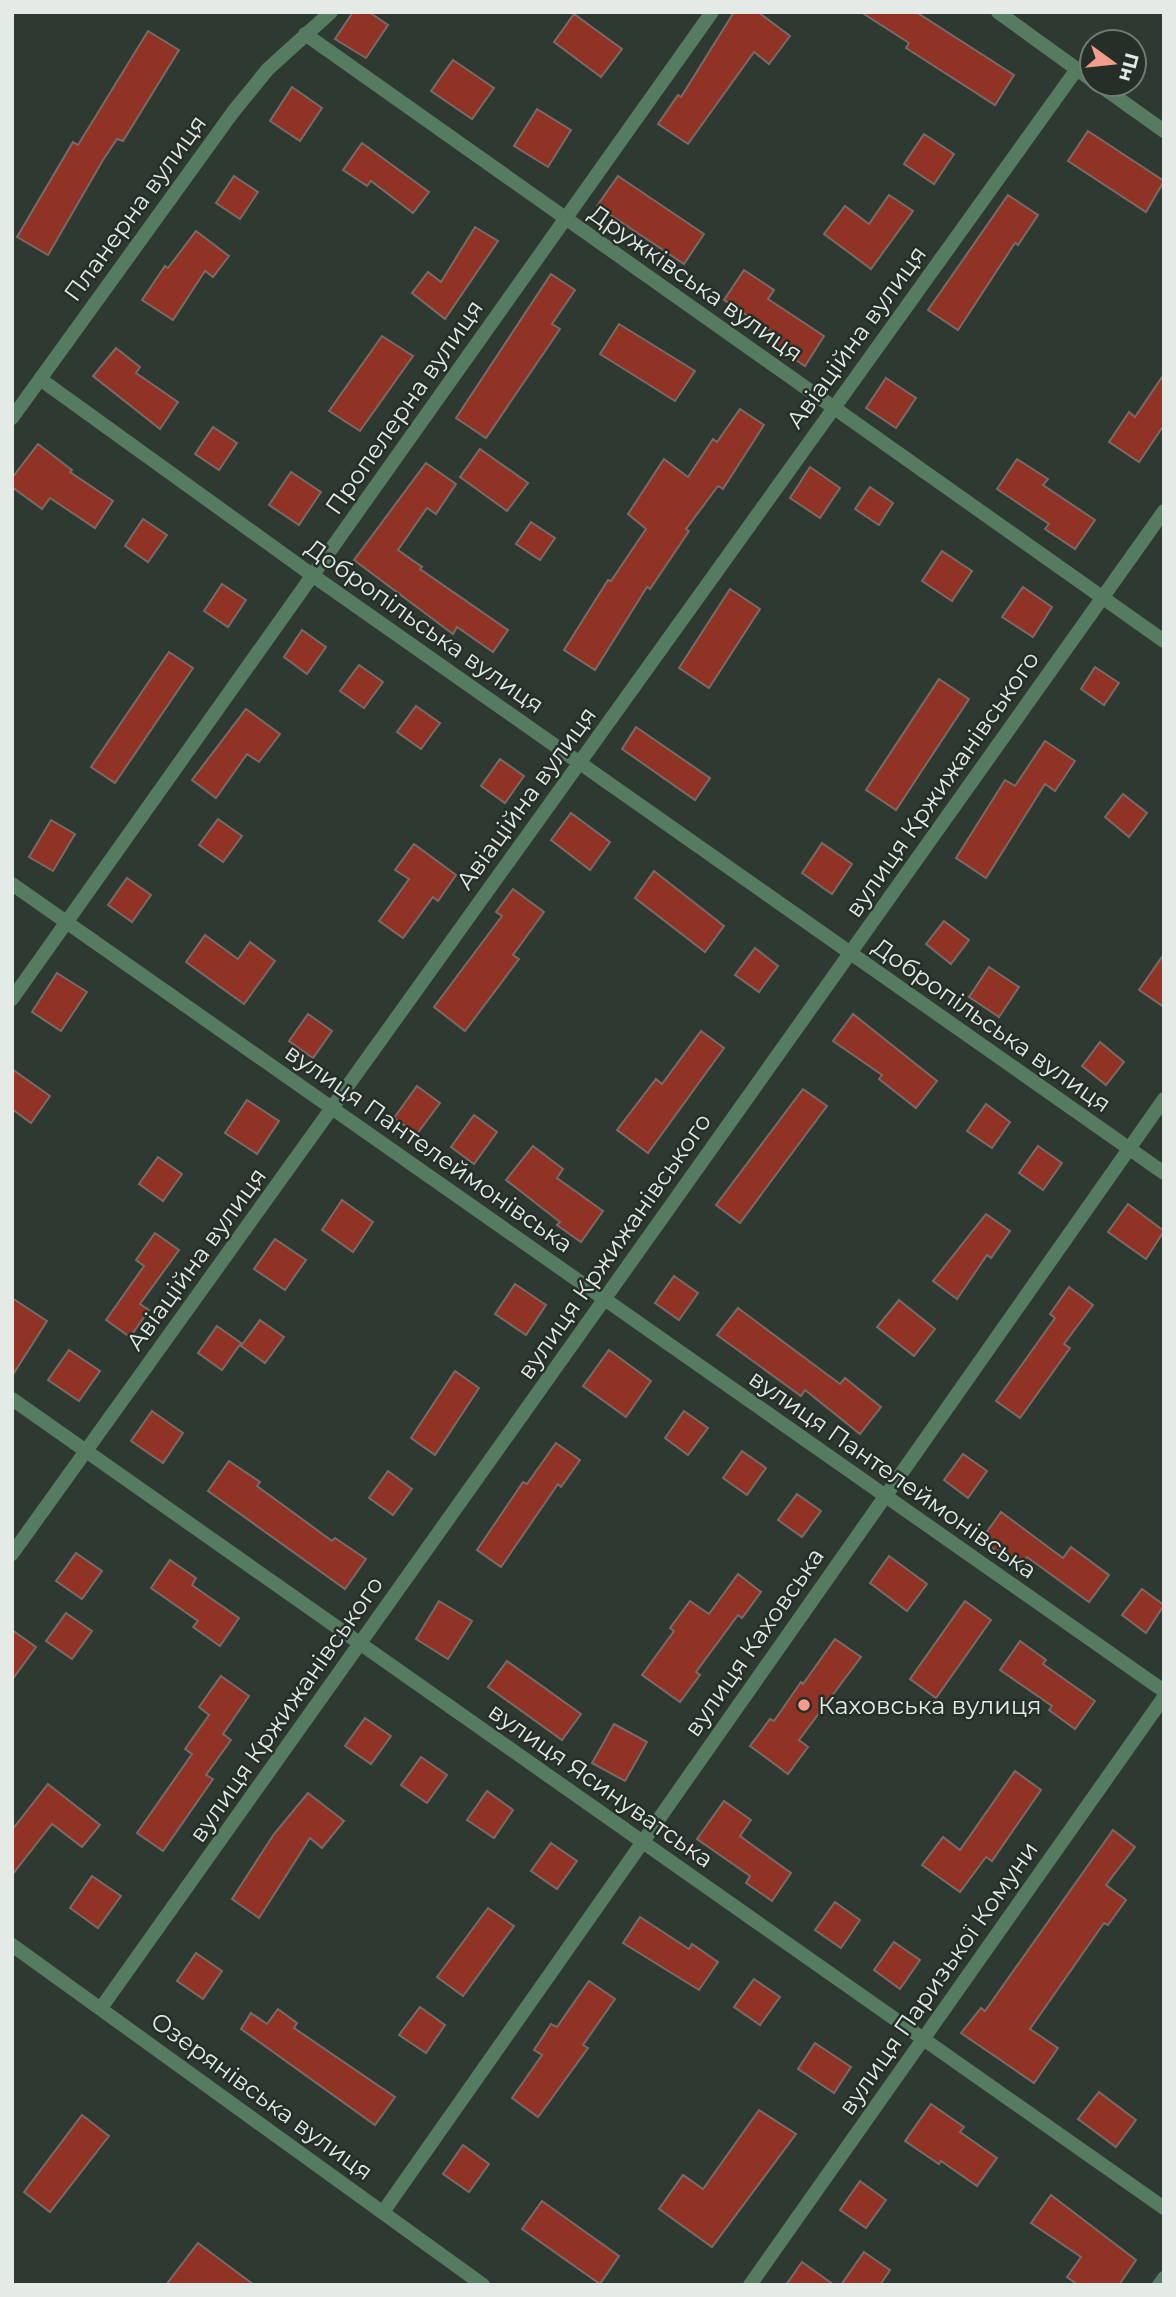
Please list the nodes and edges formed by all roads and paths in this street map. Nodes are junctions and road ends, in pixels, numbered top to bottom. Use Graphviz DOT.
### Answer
graph roads {
  1 [pos="331,12"];
  2 [pos="712,12"];
  3 [pos="998,12"];
  4 [pos="305,34"];
  5 [pos="1077,69"];
  6 [pos="1118,98"];
  7 [pos="1164,131"];
  8 [pos="565,219"];
  9 [pos="40,379"];
  10 [pos="834,408"];
  11 [pos="12,418"];
  12 [pos="1164,511"];
  13 [pos="313,575"];
  14 [pos="1102,598"];
  15 [pos="1164,641"];
  16 [pos="579,763"];
  17 [pos="12,884"];
  18 [pos="66,922"];
  19 [pos="850,953"];
  20 [pos="12,999"];
  21 [pos="1164,1099"];
  22 [pos="332,1108"];
  23 [pos="1129,1149"];
  24 [pos="1164,1173"];
  25 [pos="604,1299"];
  26 [pos="12,1399"];
  27 [pos="86,1451"];
  28 [pos="885,1496"];
  29 [pos="12,1554"];
  30 [pos="360,1644"];
  31 [pos="1164,1691"];
  32 [pos="1164,1697"];
  33 [pos="642,1842"];
  34 [pos="12,1945"];
  35 [pos="101,2008"];
  36 [pos="923,2039"];
  37 [pos="1164,2208"];
  38 [pos="383,2212"];
  39 [pos="1164,2278"];
  40 [pos="483,2285"];
  41 [pos="750,2285"];
  42 [pos="1159,2285"];
  1 -- 4 [label="street, Планерна вулиця"];
  2 -- 8 [label="street, Пропелерна вулиця"];
  3 -- 5 [label="street"];
  4 -- 8 [label="street, Дружківська вулиця"];
  4 -- 9 [label="street, Планерна вулиця"];
  5 -- 10 [label="street, Авіаційна вулиця"];
  6 -- 7 [label="street"];
  8 -- 10 [label="street, Дружківська вулиця"];
  8 -- 13 [label="street, Пропелерна вулиця"];
  9 -- 11 [label="street, Планерна вулиця"];
  9 -- 13 [label="street, Добропільська вулиця"];
  10 -- 14 [label="street, Дружківська вулиця"];
  10 -- 16 [label="street, Авіаційна вулиця"];
  12 -- 14 [label="street, вулиця Кржижанівського"];
  13 -- 16 [label="street, Добропільська вулиця"];
  13 -- 18 [label="street, Пропелерна вулиця"];
  14 -- 15 [label="street, Дружківська вулиця"];
  14 -- 19 [label="street, вулиця Кржижанівського"];
  16 -- 19 [label="street, Добропільська вулиця"];
  16 -- 22 [label="street, Авіаційна вулиця"];
  17 -- 18 [label="street, вулиця Пантелеймонівська"];
  18 -- 20 [label="street, Пропелерна вулиця"];
  18 -- 22 [label="street, вулиця Пантелеймонівська"];
  19 -- 23 [label="street, Добропільська вулиця"];
  19 -- 25 [label="street, вулиця Кржижанівського"];
  21 -- 23 [label="street, вулиця Каховська"];
  22 -- 25 [label="street, вулиця Пантелеймонівська"];
  22 -- 27 [label="street, Авіаційна вулиця"];
  23 -- 24 [label="street, Добропільська вулиця"];
  23 -- 28 [label="street, вулиця Каховська"];
  25 -- 28 [label="street, вулиця Пантелеймонівська"];
  25 -- 30 [label="street, вулиця Кржижанівського"];
  26 -- 27 [label="street, вулиця Ясинуватська"];
  27 -- 29 [label="street, Авіаційна вулиця"];
  27 -- 30 [label="street, вулиця Ясинуватська"];
  28 -- 31 [label="street, вулиця Пантелеймонівська"];
  28 -- 33 [label="street, вулиця Каховська"];
  30 -- 33 [label="street, вулиця Ясинуватська"];
  30 -- 35 [label="street, вулиця Кржижанівського"];
  32 -- 36 [label="street, вулиця Паризької Комуни"];
  33 -- 36 [label="street, вулиця Ясинуватська"];
  33 -- 38 [label="street, вулиця Каховська"];
  34 -- 35 [label="street, Озерянівська вулиця"];
  35 -- 38 [label="street, Озерянівська вулиця"];
  36 -- 37 [label="street, вулиця Ясинуватська"];
  36 -- 41 [label="street, вулиця Паризької Комуни"];
  38 -- 40 [label="street, Озерянівська вулиця"];
  39 -- 42 [label="street"];
}
